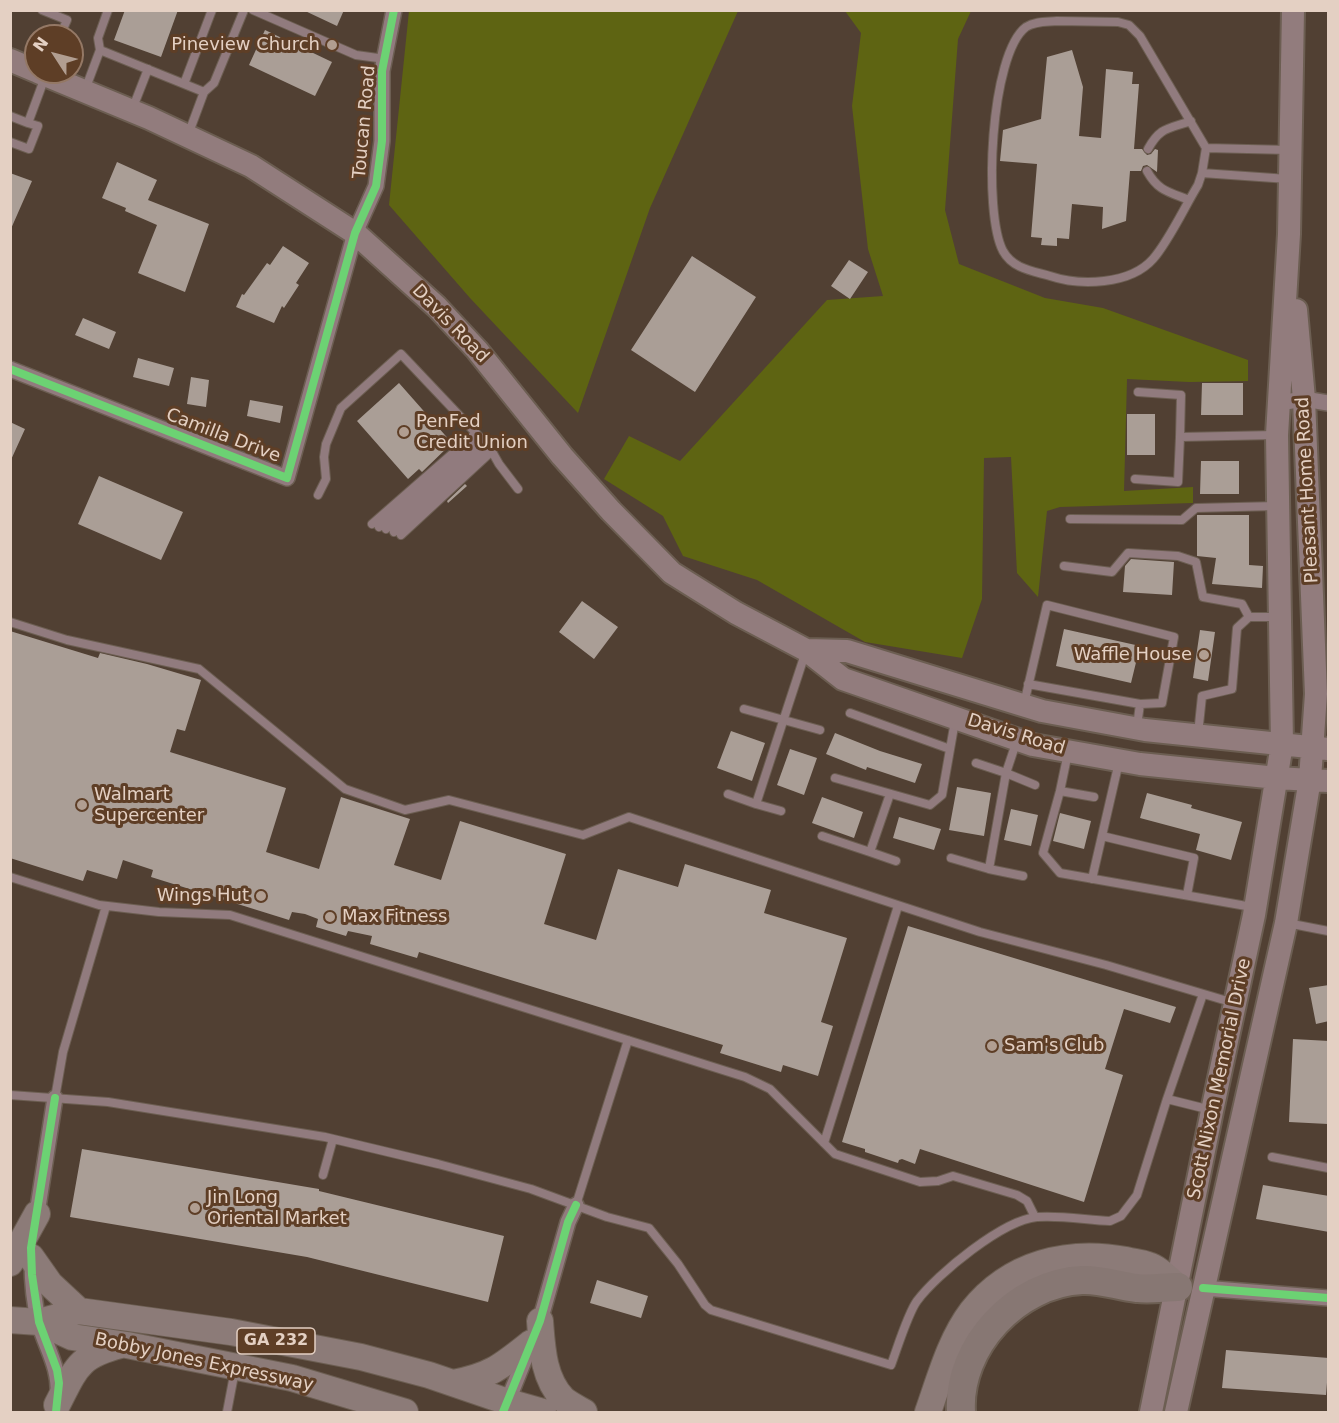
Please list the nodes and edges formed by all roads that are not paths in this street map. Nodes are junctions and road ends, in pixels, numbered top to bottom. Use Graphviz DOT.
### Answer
graph roads {
  1 [pos="42,10"];
  2 [pos="108,10"];
  3 [pos="212,10"];
  4 [pos="244,10"];
  5 [pos="253,10"];
  6 [pos="394,10"];
  7 [pos="1293,10"];
  8 [pos="65,24"];
  9 [pos="100,50"];
  10 [pos="385,59"];
  11 [pos="10,60"];
  12 [pos="24,66"];
  13 [pos="148,69"];
  14 [pos="38,84"];
  15 [pos="66,84"];
  16 [pos="184,84"];
  17 [pos="84,92"];
  18 [pos="204,92"];
  19 [pos="131,111"];
  20 [pos="10,116"];
  21 [pos="1191,122"];
  22 [pos="28,123"];
  23 [pos="187,136"];
  24 [pos="10,142"];
  25 [pos="1206,148"];
  26 [pos="1148,149"];
  27 [pos="1290,150"];
  28 [pos="1147,171"];
  29 [pos="1202,172"];
  30 [pos="1290,179"];
  31 [pos="1189,200"];
  32 [pos="355,233"];
  33 [pos="1289,234"];
  34 [pos="10,369"];
  35 [pos="1138,392"];
  36 [pos="1304,399"];
  37 [pos="1279,403"];
  38 [pos="1329,404"];
  39 [pos="1277,435"];
  40 [pos="1180,437"];
  41 [pos="484,442"];
  42 [pos="1135,479"];
  43 [pos="518,489"];
  44 [pos="318,495"];
  45 [pos="1278,506"];
  46 [pos="1070,519"];
  47 [pos="386,530"];
  48 [pos="1064,566"];
  49 [pos="1249,617"];
  50 [pos="1281,617"];
  51 [pos="10,622"];
  52 [pos="807,650"];
  53 [pos="1026,695"];
  54 [pos="1140,704"];
  55 [pos="744,709"];
  56 [pos="850,713"];
  57 [pos="956,717"];
  58 [pos="783,720"];
  59 [pos="1137,729"];
  60 [pos="820,730"];
  61 [pos="1198,736"];
  62 [pos="1017,739"];
  63 [pos="1282,744"];
  64 [pos="1320,748"];
  65 [pos="950,749"];
  66 [pos="1068,752"];
  67 [pos="1119,760"];
  68 [pos="976,763"];
  69 [pos="1006,772"];
  70 [pos="836,778"];
  71 [pos="1276,778"];
  72 [pos="1319,780"];
  73 [pos="1035,784"];
  74 [pos="1060,791"];
  75 [pos="728,794"];
  76 [pos="890,794"];
  77 [pos="1094,797"];
  78 [pos="756,804"];
  79 [pos="781,811"];
  80 [pos="822,836"];
  81 [pos="1102,836"];
  82 [pos="870,852"];
  83 [pos="951,858"];
  84 [pos="897,861"];
  85 [pos="989,869"];
  86 [pos="1023,876"];
  87 [pos="10,877"];
  88 [pos="1092,879"];
  89 [pos="1187,895"];
  90 [pos="106,906"];
  91 [pos="898,906"];
  92 [pos="1255,907"];
  93 [pos="1286,923"];
  94 [pos="1328,930"];
  95 [pos="1203,994"];
  96 [pos="1234,1003"];
  97 [pos="628,1040"];
  98 [pos="10,1095"];
  99 [pos="55,1098"];
  100 [pos="1167,1099"];
  101 [pos="1212,1111"];
  102 [pos="333,1139"];
  103 [pos="824,1143"];
  104 [pos="1272,1157"];
  105 [pos="1329,1168"];
  106 [pos="323,1175"];
  107 [pos="576,1205"];
  108 [pos="36,1214"];
  109 [pos="1035,1217"];
  110 [pos="21,1260"];
  111 [pos="1191,1287"];
  112 [pos="1329,1298"];
  113 [pos="79,1311"];
  114 [pos="10,1320"];
  115 [pos="39,1322"];
  116 [pos="536,1332"];
  117 [pos="123,1345"];
  118 [pos="235,1367"];
  119 [pos="453,1383"];
  120 [pos="505,1408"];
  121 [pos="57,1409"];
  122 [pos="227,1413"];
  123 [pos="405,1413"];
  124 [pos="543,1413"];
  125 [pos="584,1413"];
  126 [pos="928,1413"];
  127 [pos="961,1413"];
  128 [pos="1151,1413"];
  129 [pos="1176,1413"];
  1 -- 8 [label="lane"];
  2 -- 9 [label="lane"];
  3 -- 16 [label="lane"];
  4 -- 18 [label="lane"];
  5 -- 10 [label="lane"];
  6 -- 10 [label="street, Toucan Road"];
  7 -- 27 [label="main road, Pleasant Home Road"];
  9 -- 13 [label="lane"];
  9 -- 17 [label="lane"];
  10 -- 32 [label="street, Toucan Road"];
  11 -- 12 [label="main road, Davis Road"];
  13 -- 16 [label="lane"];
  13 -- 19 [label="lane"];
  14 -- 22 [label="lane"];
  15 -- 17 [label="main road, Davis Road"];
  16 -- 18 [label="lane"];
  17 -- 19 [label="main road, Davis Road"];
  18 -- 23 [label="lane"];
  19 -- 23 [label="main road, Davis Road"];
  20 -- 22 [label="lane"];
  21 -- 25 [label="lane"];
  21 -- 26 [label="lane"];
  21 -- 31 [label="lane"];
  22 -- 24 [label="lane"];
  23 -- 32 [label="main road, Davis Road"];
  25 -- 27 [label="lane"];
  25 -- 29 [label="lane"];
  27 -- 30 [label="main road, Pleasant Home Road"];
  28 -- 31 [label="lane"];
  29 -- 30 [label="lane"];
  29 -- 31 [label="lane"];
  30 -- 33 [label="main road, Pleasant Home Road"];
  32 -- 34 [label="street, Camilla Drive"];
  32 -- 52 [label="main road, Davis Road"];
  33 -- 36 [label="main road, Pleasant Home Road"];
  33 -- 37 [label="main road, Pleasant Home Road"];
  35 -- 40 [label="lane"];
  36 -- 37 [label="street"];
  36 -- 38 [label="street"];
  36 -- 64 [label="main road, Pleasant Home Road"];
  37 -- 39 [label="main road, Pleasant Home Road"];
  39 -- 40 [label="lane"];
  39 -- 45 [label="main road, Pleasant Home Road"];
  40 -- 42 [label="lane"];
  41 -- 43 [label="lane"];
  41 -- 44 [label="lane"];
  41 -- 47 [label="lane"];
  41 -- 47 [label="lane"];
  41 -- 47 [label="lane"];
  45 -- 46 [label="lane"];
  45 -- 50 [label="main road, Pleasant Home Road"];
  48 -- 49 [label="lane"];
  49 -- 50 [label="lane"];
  49 -- 61 [label="lane"];
  50 -- 63 [label="main road, Pleasant Home Road"];
  51 -- 91 [label="lane"];
  52 -- 53 [label="main road, Davis Road"];
  52 -- 57 [label="main road, Davis Road"];
  52 -- 58 [label="lane"];
  53 -- 54 [label="lane"];
  53 -- 54 [label="lane"];
  53 -- 59 [label="main road, Davis Road"];
  54 -- 59 [label="lane"];
  55 -- 58 [label="lane"];
  56 -- 65 [label="lane"];
  57 -- 62 [label="main road, Davis Road"];
  57 -- 65 [label="lane"];
  58 -- 60 [label="lane"];
  58 -- 78 [label="lane"];
  59 -- 61 [label="main road, Davis Road"];
  61 -- 63 [label="main road, Davis Road"];
  62 -- 66 [label="main road, Davis Road"];
  62 -- 69 [label="lane"];
  63 -- 64 [label="main road, Davis Road"];
  63 -- 71 [label="main road, Scott Nixon Memorial Drive"];
  64 -- 72 [label="main road, Scott Nixon Memorial Drive"];
  65 -- 76 [label="lane"];
  66 -- 67 [label="main road, Davis Road"];
  66 -- 74 [label="lane"];
  67 -- 71 [label="main road, Davis Road"];
  67 -- 81 [label="lane"];
  68 -- 69 [label="lane"];
  69 -- 73 [label="lane"];
  69 -- 85 [label="lane"];
  70 -- 76 [label="lane"];
  71 -- 72 [label="main road, Davis Road"];
  71 -- 92 [label="main road, Scott Nixon Memorial Drive"];
  72 -- 93 [label="main road, Scott Nixon Memorial Drive"];
  74 -- 77 [label="lane"];
  74 -- 88 [label="lane"];
  75 -- 78 [label="lane"];
  76 -- 82 [label="lane"];
  78 -- 79 [label="lane"];
  80 -- 82 [label="lane"];
  81 -- 88 [label="lane"];
  81 -- 89 [label="lane"];
  82 -- 84 [label="lane"];
  83 -- 85 [label="lane"];
  85 -- 86 [label="lane"];
  87 -- 90 [label="lane"];
  88 -- 89 [label="lane"];
  89 -- 92 [label="lane"];
  90 -- 97 [label="lane"];
  90 -- 99 [label="lane"];
  91 -- 95 [label="lane"];
  91 -- 103 [label="lane"];
  92 -- 96 [label="main road, Scott Nixon Memorial Drive"];
  93 -- 94 [label="lane"];
  93 -- 111 [label="main road, Scott Nixon Memorial Drive"];
  95 -- 96 [label="lane"];
  95 -- 100 [label="lane"];
  96 -- 101 [label="main road, Scott Nixon Memorial Drive"];
  97 -- 103 [label="lane"];
  97 -- 107 [label="lane"];
  98 -- 99 [label="lane"];
  99 -- 102 [label="lane"];
  99 -- 108 [label="street"];
  100 -- 101 [label="lane"];
  100 -- 109 [label="lane"];
  101 -- 111 [label="main road, Scott Nixon Memorial Drive"];
  102 -- 106 [label="lane"];
  102 -- 107 [label="lane"];
  103 -- 109 [label="lane"];
  104 -- 105 [label="lane"];
  107 -- 109 [label="lane"];
  107 -- 116 [label="street"];
  108 -- 110 [label="main road"];
  110 -- 113 [label="main road"];
  110 -- 115 [label="street"];
  111 -- 112 [label="street"];
  111 -- 126 [label="main road"];
  111 -- 127 [label="highway"];
  111 -- 128 [label="main road, Scott Nixon Memorial Drive"];
  111 -- 129 [label="main road, Scott Nixon Memorial Drive"];
  113 -- 115 [label="main road, Bobby Jones Expressway / GA 232"];
  113 -- 119 [label="main road, Bobby Jones Expressway / GA 232"];
  114 -- 115 [label="main road, Bobby Jones Expressway / GA 232"];
  115 -- 117 [label="main road, Bobby Jones Expressway / GA 232"];
  115 -- 121 [label="street"];
  116 -- 119 [label="main road"];
  116 -- 120 [label="street"];
  116 -- 125 [label="main road"];
  117 -- 118 [label="main road, Bobby Jones Expressway / GA 232"];
  117 -- 121 [label="main road"];
  118 -- 122 [label="lane"];
  118 -- 123 [label="main road, Bobby Jones Expressway / GA 232"];
  119 -- 120 [label="main road, Bobby Jones Expressway / GA 232"];
  120 -- 124 [label="main road, Bobby Jones Expressway / GA 232"];
}
